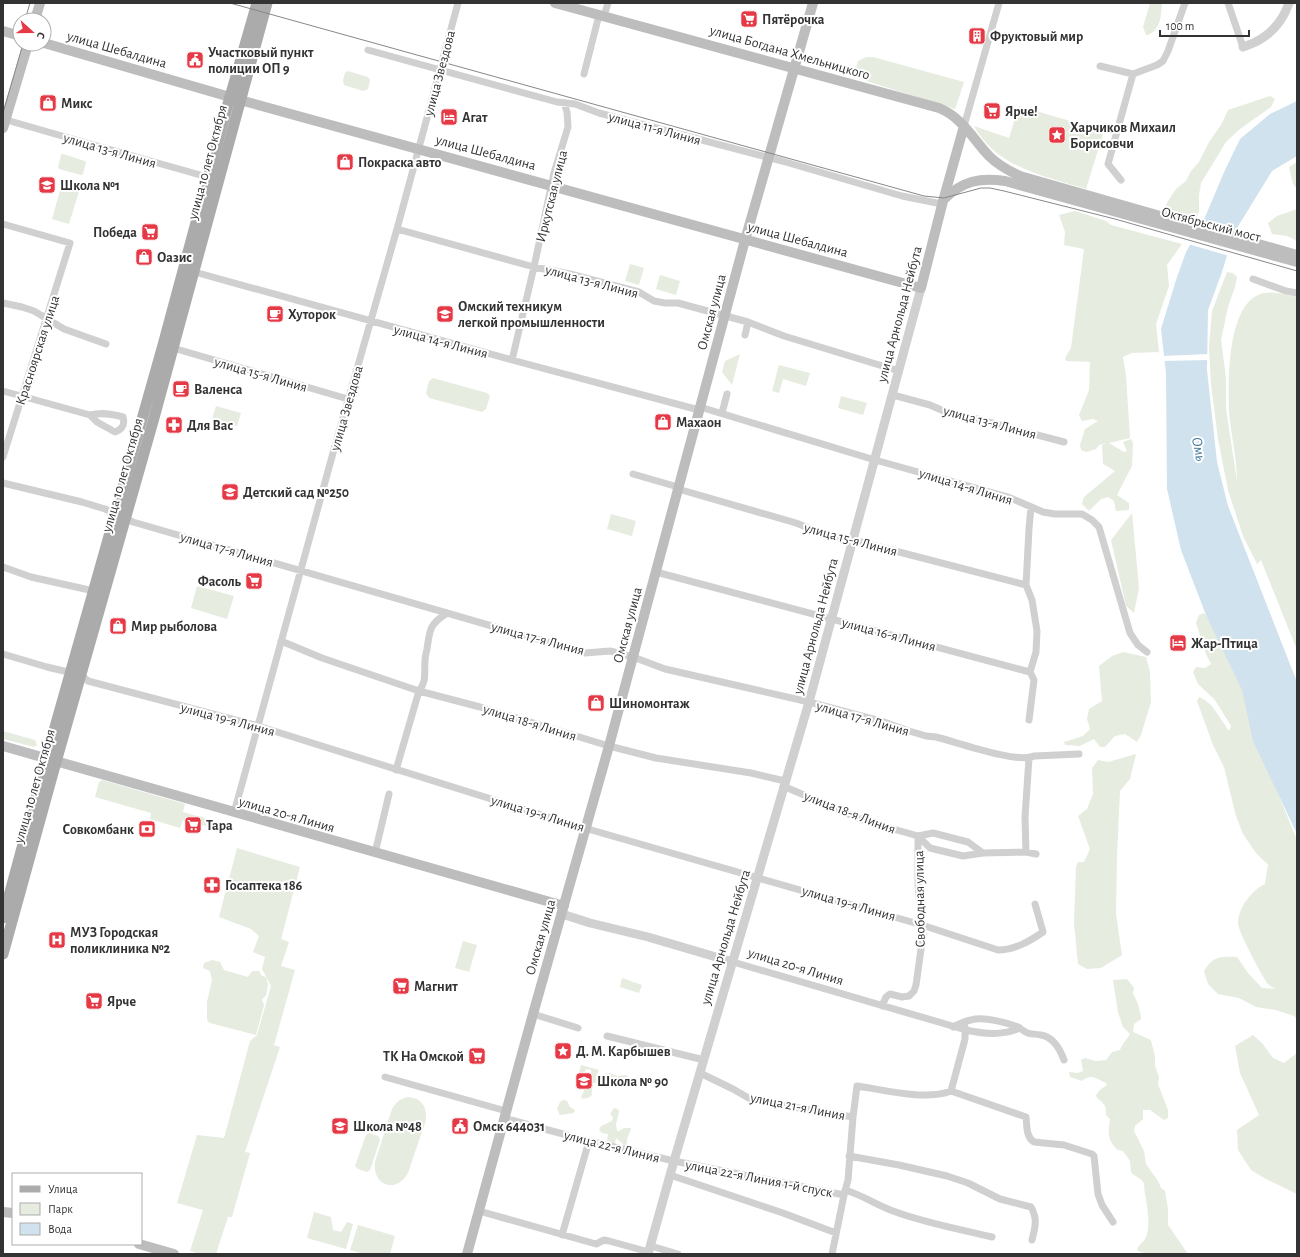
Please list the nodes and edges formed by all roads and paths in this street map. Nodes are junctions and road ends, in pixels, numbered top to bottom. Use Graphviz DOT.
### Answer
graph roads {
  1 [pos="258,3"];
  2 [pos="267,3"];
  3 [pos="458,3"];
  4 [pos="555,3"];
  5 [pos="608,3"];
  6 [pos="812,3"];
  7 [pos="998,3"];
  8 [pos="1185,3"];
  9 [pos="1228,3"];
  10 [pos="1289,3"];
  11 [pos="601,16"];
  12 [pos="52,45"];
  13 [pos="1242,47"];
  14 [pos="368,50"];
  15 [pos="26,52"];
  16 [pos="1100,66"];
  17 [pos="794,68"];
  18 [pos="440,70"];
  19 [pos="584,74"];
  20 [pos="1133,74"];
  21 [pos="235,99"];
  22 [pos="564,102"];
  23 [pos="4,122"];
  24 [pos="964,126"];
  25 [pos="419,149"];
  26 [pos="768,158"];
  27 [pos="213,178"];
  28 [pos="1121,180"];
  29 [pos="552,186"];
  30 [pos="943,202"];
  31 [pos="1118,209"];
  32 [pos="3,224"];
  33 [pos="397,229"];
  34 [pos="745,240"];
  35 [pos="1297,255"];
  36 [pos="1297,262"];
  37 [pos="534,267"];
  38 [pos="188,270"];
  39 [pos="1253,279"];
  40 [pos="921,288"];
  41 [pos="1297,293"];
  42 [pos="3,303"];
  43 [pos="724,316"];
  44 [pos="47,320"];
  45 [pos="371,321"];
  46 [pos="748,322"];
  47 [pos="745,335"];
  48 [pos="106,344"];
  49 [pos="173,348"];
  50 [pos="512,360"];
  51 [pos="899,371"];
  52 [pos="3,391"];
  53 [pos="727,394"];
  54 [pos="892,395"];
  55 [pos="22,396"];
  56 [pos="348,399"];
  57 [pos="699,409"];
  58 [pos="722,413"];
  59 [pos="90,415"];
  60 [pos="1064,442"];
  61 [pos="3,457"];
  62 [pos="875,460"];
  63 [pos="633,474"];
  64 [pos="3,483"];
  65 [pos="678,488"];
  66 [pos="1031,508"];
  67 [pos="121,517"];
  68 [pos="853,540"];
  69 [pos="3,567"];
  70 [pos="300,571"];
  71 [pos="656,572"];
  72 [pos="1026,585"];
  73 [pos="94,591"];
  74 [pos="447,613"];
  75 [pos="832,619"];
  76 [pos="281,641"];
  77 [pos="1147,652"];
  78 [pos="3,654"];
  79 [pos="633,657"];
  80 [pos="1030,672"];
  81 [pos="76,673"];
  82 [pos="419,691"];
  83 [pos="808,702"];
  84 [pos="1029,720"];
  85 [pos="258,726"];
  86 [pos="3,746"];
  87 [pos="609,746"];
  88 [pos="1079,754"];
  89 [pos="1029,758"];
  90 [pos="51,760"];
  91 [pos="396,770"];
  92 [pos="784,783"];
  93 [pos="389,794"];
  94 [pos="234,813"];
  95 [pos="586,828"];
  96 [pos="918,836"];
  97 [pos="983,852"];
  98 [pos="1026,852"];
  99 [pos="375,853"];
  100 [pos="1036,854"];
  101 [pos="758,877"];
  102 [pos="1034,904"];
  103 [pos="563,910"];
  104 [pos="3,918"];
  105 [pos="922,925"];
  106 [pos="3,954"];
  107 [pos="733,962"];
  108 [pos="882,1006"];
  109 [pos="533,1014"];
  110 [pos="963,1022"];
  111 [pos="953,1027"];
  112 [pos="578,1028"];
  113 [pos="1020,1028"];
  114 [pos="966,1030"];
  115 [pos="607,1036"];
  116 [pos="704,1060"];
  117 [pos="1064,1060"];
  118 [pos="700,1073"];
  119 [pos="385,1077"];
  120 [pos="951,1090"];
  121 [pos="505,1115"];
  122 [pos="853,1116"];
  123 [pos="588,1141"];
  124 [pos="849,1156"];
  125 [pos="674,1161"];
  126 [pos="670,1175"];
  127 [pos="844,1192"];
  128 [pos="479,1211"];
  129 [pos="1113,1222"];
  130 [pos="836,1233"];
  131 [pos="562,1235"];
  132 [pos="992,1237"];
  133 [pos="1032,1240"];
  134 [pos="142,1245"];
  135 [pos="650,1251"];
  136 [pos="174,1254"];
  137 [pos="467,1254"];
  138 [pos="678,1254"];
  139 [pos="832,1254"];
  1 -- 21 [label="main road, улица 10 лет Октября"];
  2 -- 21 [label="main road, улица 10 лет Октября"];
  3 -- 18 [label="street, улица Звездова"];
  4 -- 11 [label="main road, улица Богдана Хмельницкого"];
  5 -- 11 [label="street"];
  6 -- 17 [label="main road, Омская улица"];
  7 -- 24 [label="street, улица Арнольда Нейбута"];
  8 -- 20 [label="street"];
  9 -- 13 [label="street"];
  10 -- 13 [label="street"];
  11 -- 17 [label="main road, улица Богдана Хмельницкого"];
  11 -- 19 [label="street"];
  12 -- 21 [label="main road, улица Шебалдина"];
  14 -- 18 [label="street, улица 11-я Линия"];
  15 -- 23 [label="main road"];
  16 -- 20 [label="street"];
  17 -- 24 [label="main road, улица Богдана Хмельницкого"];
  17 -- 26 [label="main road, Омская улица"];
  18 -- 22 [label="street, улица 11-я Линия"];
  18 -- 25 [label="street, улица Звездова"];
  20 -- 28 [label="street"];
  21 -- 25 [label="main road, улица Шебалдина"];
  21 -- 27 [label="main road, улица 10 лет Октября"];
  22 -- 26 [label="street, улица 11-я Линия"];
  22 -- 29 [label="street, Иркутская улица"];
  23 -- 27 [label="street, улица 13-я Линия"];
  24 -- 30 [label="main road, улица Арнольда Нейбута"];
  24 -- 31 [label="main road, улица Богдана Хмельницкого"];
  25 -- 29 [label="main road, улица Шебалдина"];
  25 -- 33 [label="street, улица Звездова"];
  26 -- 30 [label="street, улица 11-я Линия"];
  26 -- 34 [label="main road, Омская улица"];
  27 -- 38 [label="main road, улица 10 лет Октября"];
  29 -- 34 [label="main road, улица Шебалдина"];
  29 -- 37 [label="street, Иркутская улица"];
  30 -- 31 [label="main road"];
  30 -- 40 [label="main road, улица Арнольда Нейбута"];
  31 -- 35 [label="main road, Октябрьский мост"];
  31 -- 36 [label="main road, Октябрьский мост"];
  32 -- 44 [label="street, Красноярская улица"];
  33 -- 37 [label="street, улица 13-я Линия"];
  33 -- 45 [label="street, улица Звездова"];
  34 -- 40 [label="main road, улица Шебалдина"];
  34 -- 43 [label="main road, Омская улица"];
  37 -- 43 [label="street, улица 13-я Линия"];
  37 -- 50 [label="street, Иркутская улица"];
  38 -- 45 [label="street, улица 14-я Линия"];
  38 -- 49 [label="main road, улица 10 лет Октября"];
  38 -- 67 [label="main road, улица 10 лет Октября"];
  39 -- 41 [label="street"];
  40 -- 51 [label="street, улица Арнольда Нейбута"];
  42 -- 44 [label="street"];
  43 -- 46 [label="street, улица 13-я Линия"];
  43 -- 57 [label="main road, Омская улица"];
  44 -- 48 [label="street"];
  44 -- 55 [label="street, Красноярская улица"];
  45 -- 50 [label="street, улица 14-я Линия"];
  45 -- 56 [label="street, улица Звездова"];
  46 -- 47 [label="street"];
  46 -- 51 [label="street, улица 13-я Линия"];
  49 -- 56 [label="street, улица 15-я Линия"];
  49 -- 67 [label="main road, улица 10 лет Октября"];
  50 -- 57 [label="street, улица 14-я Линия"];
  51 -- 54 [label="street, улица Арнольда Нейбута"];
  52 -- 55 [label="street"];
  53 -- 58 [label="street"];
  54 -- 60 [label="street, улица 13-я Линия"];
  54 -- 62 [label="street, улица Арнольда Нейбута"];
  55 -- 59 [label="street"];
  55 -- 61 [label="street, Красноярская улица"];
  56 -- 70 [label="street, улица Звездова"];
  57 -- 58 [label="street, улица 14-я Линия"];
  57 -- 65 [label="main road, Омская улица"];
  58 -- 62 [label="street, улица 14-я Линия"];
  62 -- 66 [label="street, улица 14-я Линия"];
  62 -- 68 [label="street, улица Арнольда Нейбута"];
  63 -- 65 [label="street, улица 15-я Линия"];
  64 -- 67 [label="street, улица 17-я Линия"];
  65 -- 68 [label="street, улица 15-я Линия"];
  65 -- 71 [label="main road, Омская улица"];
  66 -- 72 [label="street"];
  66 -- 77 [label="street, улица 14-я Линия"];
  67 -- 70 [label="street, улица 17-я Линия"];
  67 -- 73 [label="main road, улица 10 лет Октября"];
  67 -- 81 [label="main road, улица 10 лет Октября"];
  68 -- 72 [label="street, улица 15-я Линия"];
  68 -- 75 [label="street, улица Арнольда Нейбута"];
  69 -- 73 [label="street"];
  70 -- 74 [label="street, улица 17-я Линия"];
  70 -- 76 [label="street, улица Звездова"];
  71 -- 75 [label="street, улица 16-я Линия"];
  71 -- 79 [label="main road, Омская улица"];
  72 -- 80 [label="street"];
  73 -- 81 [label="main road, улица 10 лет Октября"];
  74 -- 79 [label="street, улица 17-я Линия"];
  74 -- 82 [label="street"];
  75 -- 80 [label="street, улица 16-я Линия"];
  75 -- 83 [label="street, улица Арнольда Нейбута"];
  76 -- 82 [label="street, улица 18-я Линия"];
  76 -- 85 [label="street, улица Звездова"];
  78 -- 81 [label="street, улица 19-я Линия"];
  79 -- 83 [label="street, улица 17-я Линия"];
  79 -- 87 [label="main road, Омская улица"];
  80 -- 84 [label="street"];
  81 -- 85 [label="street, улица 19-я Линия"];
  81 -- 90 [label="main road, улица 10 лет Октября"];
  82 -- 87 [label="street, улица 18-я Линия"];
  82 -- 91 [label="street"];
  83 -- 89 [label="street, улица 17-я Линия"];
  83 -- 92 [label="street, улица Арнольда Нейбута"];
  85 -- 91 [label="street, улица 19-я Линия"];
  85 -- 94 [label="street, улица Звездова"];
  86 -- 90 [label="main road, улица 20-я Линия"];
  87 -- 92 [label="street, улица 18-я Линия"];
  87 -- 95 [label="main road, Омская улица"];
  88 -- 89 [label="street, улица 17-я Линия"];
  89 -- 98 [label="street"];
  90 -- 94 [label="main road, улица 20-я Линия"];
  90 -- 104 [label="main road, улица 10 лет Октября"];
  90 -- 106 [label="main road, улица 10 лет Октября"];
  91 -- 95 [label="street, улица 19-я Линия"];
  92 -- 96 [label="street, улица 18-я Линия"];
  92 -- 101 [label="street, улица Арнольда Нейбута"];
  93 -- 99 [label="street"];
  94 -- 99 [label="main road, улица 20-я Линия"];
  95 -- 101 [label="street, улица 19-я Линия"];
  95 -- 103 [label="main road, Омская улица"];
  96 -- 97 [label="street, улица 18-я Линия"];
  96 -- 97 [label="street, улица 18-я Линия"];
  96 -- 105 [label="street, Свободная улица"];
  97 -- 98 [label="street, улица 18-я Линия"];
  98 -- 100 [label="street, улица 18-я Линия"];
  99 -- 103 [label="main road, улица 20-я Линия"];
  101 -- 105 [label="street, улица 19-я Линия"];
  101 -- 107 [label="street, улица Арнольда Нейбута"];
  102 -- 105 [label="street, улица 19-я Линия"];
  103 -- 107 [label="street, улица 20-я Линия"];
  103 -- 109 [label="main road, Омская улица"];
  105 -- 108 [label="street, Свободная улица"];
  107 -- 108 [label="street, улица 20-я Линия"];
  107 -- 116 [label="street, улица Арнольда Нейбута"];
  108 -- 111 [label="street, улица 20-я Линия"];
  109 -- 112 [label="street"];
  109 -- 121 [label="main road, Омская улица"];
  110 -- 111 [label="street"];
  110 -- 113 [label="street"];
  110 -- 114 [label="street"];
  111 -- 114 [label="street, улица 20-я Линия"];
  113 -- 114 [label="street, улица 20-я Линия"];
  113 -- 117 [label="street"];
  114 -- 120 [label="street"];
  115 -- 116 [label="street"];
  116 -- 118 [label="street, улица Арнольда Нейбута"];
  118 -- 122 [label="street, улица 21-я Линия"];
  118 -- 125 [label="street, улица Арнольда Нейбута"];
  119 -- 121 [label="street, улица 22-я Линия"];
  120 -- 122 [label="street"];
  120 -- 129 [label="street"];
  121 -- 123 [label="street, улица 22-я Линия"];
  121 -- 128 [label="main road, Омская улица"];
  122 -- 124 [label="street"];
  123 -- 125 [label="street, улица 22-я Линия"];
  123 -- 131 [label="street"];
  124 -- 127 [label="street"];
  124 -- 133 [label="street"];
  125 -- 126 [label="street, улица Арнольда Нейбута"];
  125 -- 127 [label="street, улица 22-я Линия 1-й спуск"];
  126 -- 130 [label="street, улица 22-я Линия"];
  126 -- 135 [label="street, улица Арнольда Нейбута"];
  127 -- 130 [label="street"];
  127 -- 132 [label="street, улица 22-я Линия 1-й спуск"];
  128 -- 131 [label="street"];
  128 -- 137 [label="main road, Омская улица"];
  130 -- 139 [label="street"];
  131 -- 135 [label="street"];
  134 -- 136 [label="main road"];
  135 -- 138 [label="street"];
}
